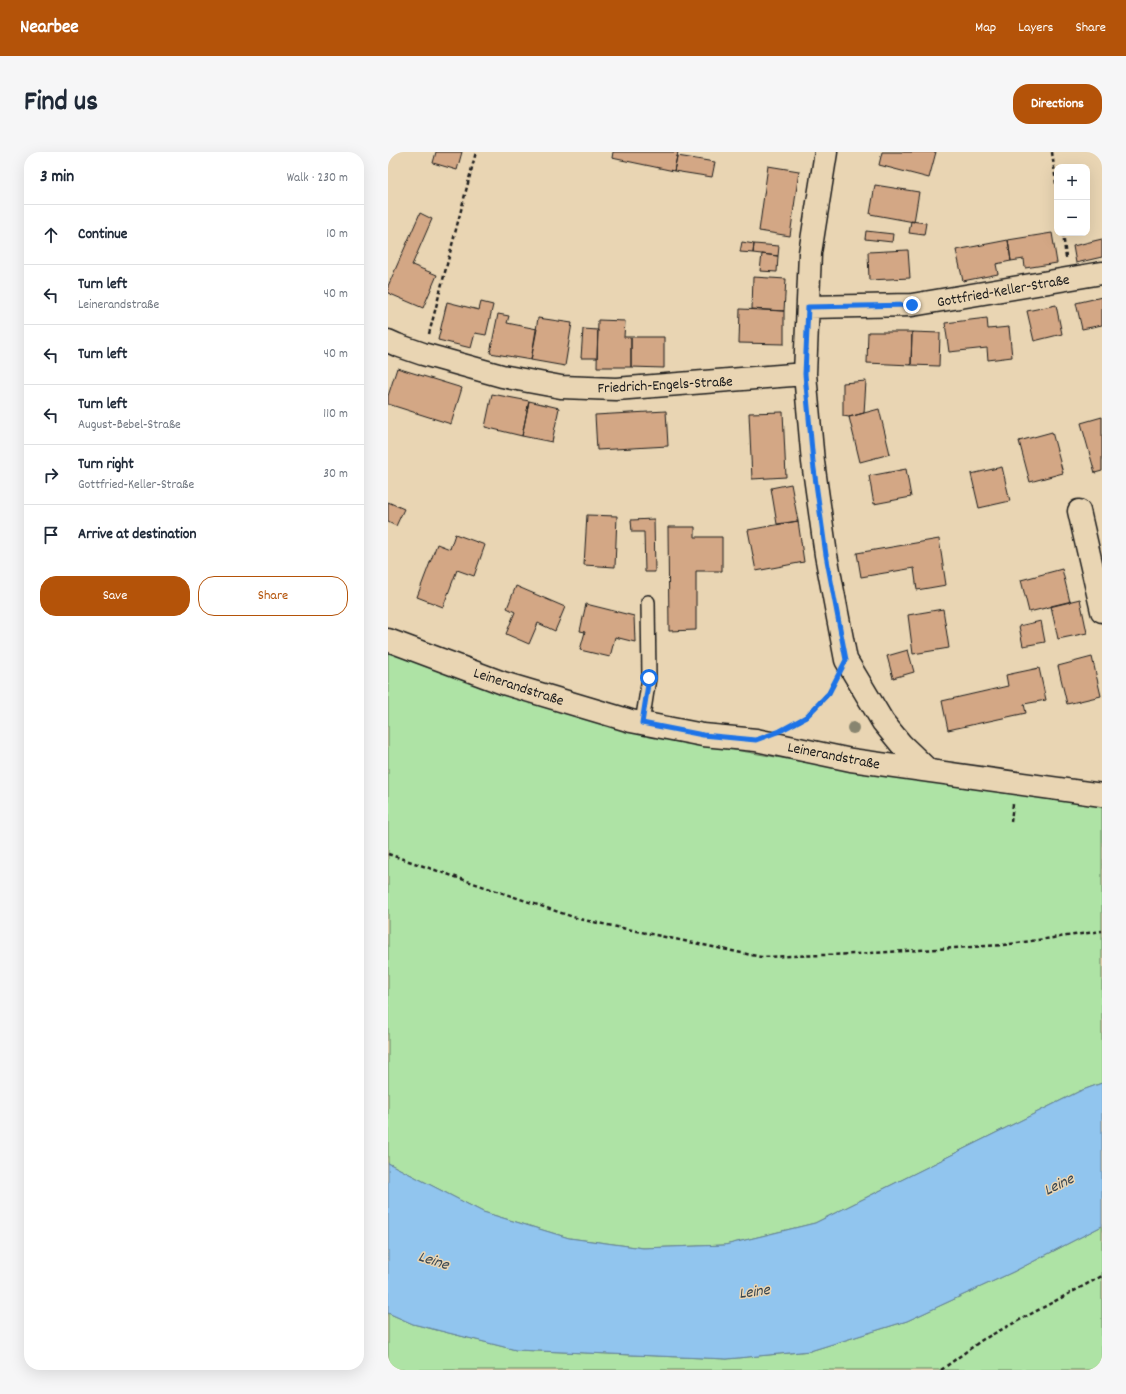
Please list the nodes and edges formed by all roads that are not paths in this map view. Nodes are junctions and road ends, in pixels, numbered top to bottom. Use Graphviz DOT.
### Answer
graph roads {
  1 [pos="826,152"];
  2 [pos="1102,273"];
  3 [pos="808,307"];
  4 [pos="388,341"];
  5 [pos="805,374"];
  6 [pos="1079,511"];
  7 [pos="648,602"];
  8 [pos="1102,611"];
  9 [pos="388,640"];
  10 [pos="642,723"];
  11 [pos="929,771"];
  12 [pos="1102,795"];
  1 -- 3 [label="street"];
  2 -- 3 [label="street, Gottfried-Keller-Straße"];
  3 -- 5 [label="street"];
  4 -- 5 [label="street, Friedrich-Engels-Straße"];
  5 -- 11 [label="street"];
  6 -- 8 [label="street"];
  7 -- 10 [label="lane"];
  9 -- 10 [label="street, Leinerandstraße"];
  10 -- 11 [label="street, Leinerandstraße"];
  11 -- 12 [label="street, Leinerandstraße"];
}
